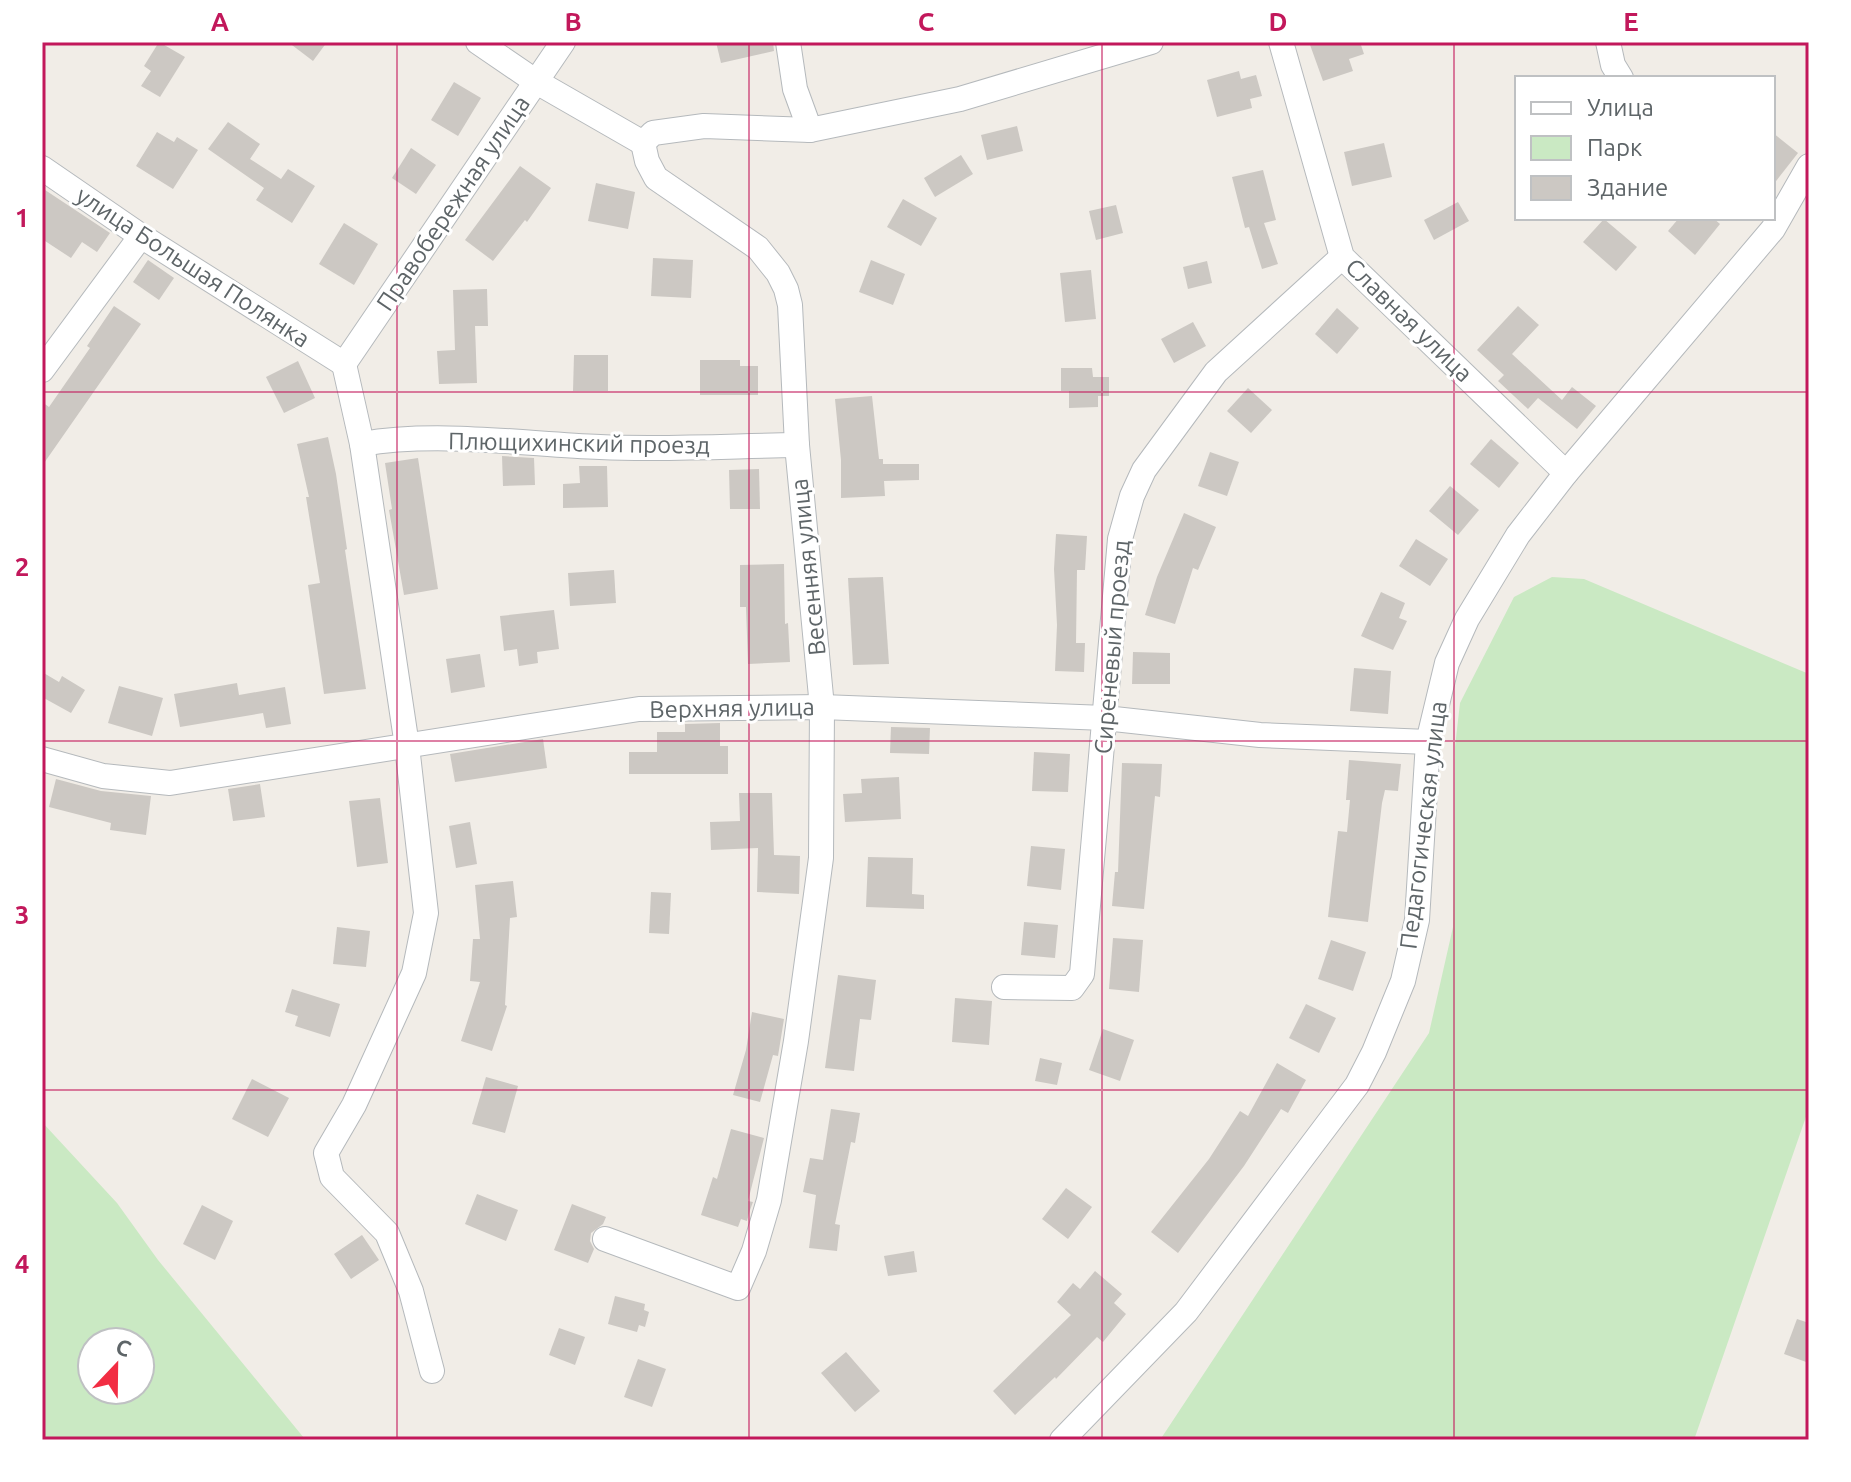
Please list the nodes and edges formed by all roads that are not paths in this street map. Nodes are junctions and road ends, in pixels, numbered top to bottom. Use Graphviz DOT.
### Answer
graph roads {
  1 [pos="478,42"];
  2 [pos="563,42"];
  3 [pos="788,42"];
  4 [pos="1151,42"];
  5 [pos="1281,42"];
  6 [pos="1608,42"];
  7 [pos="1620,76"];
  8 [pos="535,81"];
  9 [pos="810,130"];
  10 [pos="643,143"];
  11 [pos="1809,166"];
  12 [pos="42,168"];
  13 [pos="1775,213"];
  14 [pos="1767,224"];
  15 [pos="141,236"];
  16 [pos="1342,257"];
  17 [pos="344,364"];
  18 [pos="42,370"];
  19 [pos="362,444"];
  20 [pos="797,445"];
  21 [pos="1566,473"];
  22 [pos="822,707"];
  23 [pos="1105,718"];
  24 [pos="1428,742"];
  25 [pos="407,746"];
  26 [pos="42,759"];
  27 [pos="1004,987"];
  28 [pos="605,1239"];
  29 [pos="432,1371"];
  30 [pos="1062,1440"];
  1 -- 8 [label="street"];
  2 -- 8 [label="street, Правобережная улица"];
  3 -- 9 [label="street"];
  4 -- 9 [label="street"];
  5 -- 16 [label="street, Славная улица"];
  6 -- 7 [label="street"];
  8 -- 10 [label="street"];
  8 -- 17 [label="street, Правобережная улица"];
  9 -- 10 [label="street"];
  10 -- 20 [label="street, Весенняя улица"];
  11 -- 13 [label="street, Педагогическая улица"];
  12 -- 15 [label="street, улица Большая Полянка"];
  14 -- 21 [label="street, Педагогическая улица"];
  15 -- 17 [label="street, улица Большая Полянка"];
  15 -- 18 [label="street"];
  16 -- 21 [label="street, Славная улица"];
  16 -- 23 [label="street, Сиреневый проезд"];
  17 -- 19 [label="street"];
  19 -- 20 [label="street, Плющихинский проезд"];
  19 -- 25 [label="street"];
  20 -- 22 [label="street, Весенняя улица"];
  21 -- 24 [label="street, Педагогическая улица"];
  22 -- 23 [label="street, Верхняя улица"];
  22 -- 25 [label="street, Верхняя улица"];
  22 -- 28 [label="street, Весенняя улица"];
  23 -- 24 [label="street, Верхняя улица"];
  23 -- 27 [label="street, Сиреневый проезд"];
  24 -- 30 [label="street, Педагогическая улица"];
  25 -- 26 [label="street, Верхняя улица"];
  25 -- 29 [label="street"];
}
